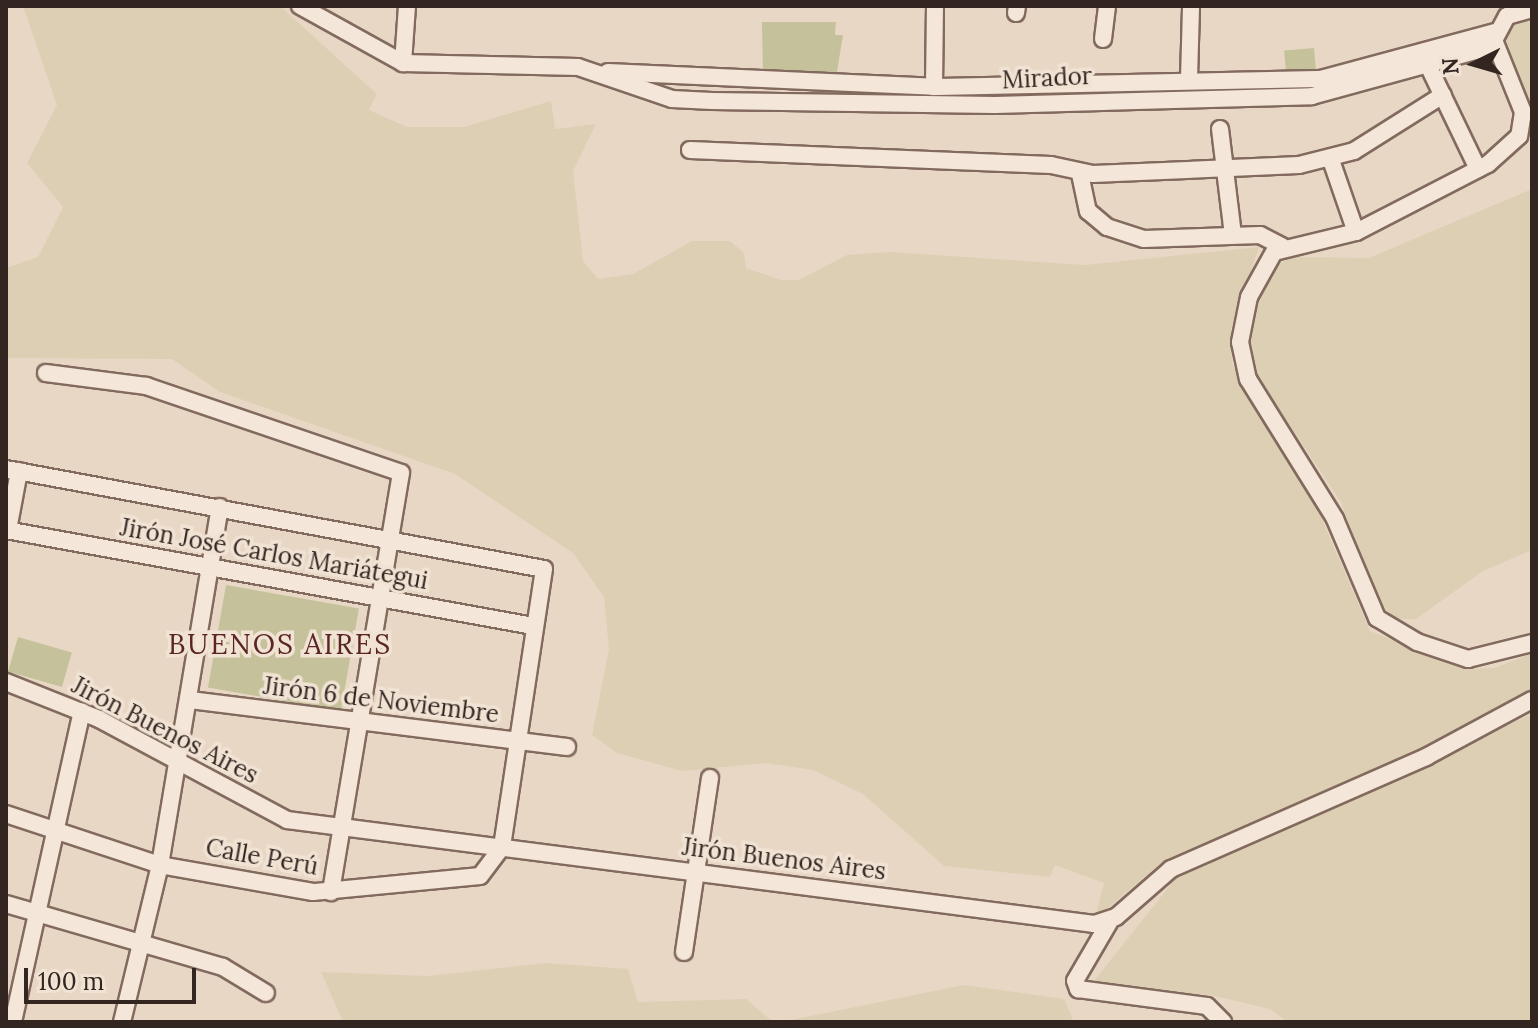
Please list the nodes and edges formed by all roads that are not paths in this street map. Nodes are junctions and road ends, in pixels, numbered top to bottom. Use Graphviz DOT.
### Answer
graph roads {
  1 [pos="300,6"];
  2 [pos="407,6"];
  3 [pos="935,6"];
  4 [pos="1107,6"];
  5 [pos="1191,6"];
  6 [pos="1530,7"];
  7 [pos="1103,39"];
  8 [pos="1494,39"];
  9 [pos="1425,60"];
  10 [pos="403,63"];
  11 [pos="601,72"];
  12 [pos="1189,79"];
  13 [pos="934,87"];
  14 [pos="1443,95"];
  15 [pos="1220,129"];
  16 [pos="690,150"];
  17 [pos="1331,160"];
  18 [pos="1478,169"];
  19 [pos="1225,170"];
  20 [pos="1080,174"];
  21 [pos="1356,232"];
  22 [pos="1233,235"];
  23 [pos="1282,246"];
  24 [pos="46,373"];
  25 [pos="12,470"];
  26 [pos="220,507"];
  27 [pos="7,530"];
  28 [pos="387,538"];
  29 [pos="211,568"];
  30 [pos="377,597"];
  31 [pos="533,626"];
  32 [pos="1532,643"];
  33 [pos="6,682"];
  34 [pos="190,700"];
  35 [pos="1532,700"];
  36 [pos="82,712"];
  37 [pos="357,721"];
  38 [pos="521,741"];
  39 [pos="567,747"];
  40 [pos="176,760"];
  41 [pos="710,778"];
  42 [pos="6,814"];
  43 [pos="339,826"];
  44 [pos="61,830"];
  45 [pos="502,847"];
  46 [pos="160,865"];
  47 [pos="692,871"];
  48 [pos="331,892"];
  49 [pos="6,904"];
  50 [pos="36,914"];
  51 [pos="1110,921"];
  52 [pos="138,947"];
  53 [pos="684,952"];
  54 [pos="266,993"];
  55 [pos="9,1022"];
  56 [pos="122,1022"];
  57 [pos="1223,1022"];
  1 -- 10 [label="street, Mirador"];
  2 -- 10 [label="street"];
  3 -- 13 [label="street"];
  4 -- 7 [label="street"];
  5 -- 12 [label="street"];
  6 -- 8 [label="street"];
  8 -- 9 [label="street, Mirador"];
  8 -- 18 [label="street"];
  9 -- 11 [label="street, Mirador"];
  9 -- 12 [label="street, Mirador"];
  9 -- 14 [label="street"];
  10 -- 11 [label="street, Mirador"];
  11 -- 13 [label="street, Mirador"];
  12 -- 13 [label="street, Mirador"];
  14 -- 17 [label="street"];
  14 -- 18 [label="street"];
  15 -- 19 [label="street"];
  16 -- 20 [label="street"];
  17 -- 19 [label="street"];
  17 -- 21 [label="street"];
  18 -- 21 [label="street"];
  19 -- 20 [label="street"];
  19 -- 22 [label="street"];
  20 -- 22 [label="street"];
  21 -- 23 [label="street"];
  22 -- 23 [label="street"];
  23 -- 32 [label="street"];
  24 -- 28 [label="street"];
  25 -- 26 [label="street"];
  25 -- 27 [label="street"];
  26 -- 28 [label="street"];
  26 -- 29 [label="street"];
  27 -- 29 [label="street, Jirón José Carlos Mariátegui"];
  28 -- 30 [label="street"];
  28 -- 31 [label="street"];
  29 -- 30 [label="street, Jirón José Carlos Mariátegui"];
  29 -- 34 [label="street"];
  30 -- 31 [label="street, Jirón José Carlos Mariátegui"];
  30 -- 37 [label="street"];
  31 -- 38 [label="street"];
  33 -- 36 [label="street, Jirón Buenos Aires"];
  34 -- 37 [label="street, Jirón 6 de Noviembre"];
  34 -- 40 [label="street"];
  35 -- 51 [label="street"];
  36 -- 40 [label="street, Jirón Buenos Aires"];
  36 -- 44 [label="street"];
  37 -- 38 [label="street, Jirón 6 de Noviembre"];
  37 -- 43 [label="street"];
  38 -- 39 [label="street, Jirón 6 de Noviembre"];
  38 -- 45 [label="street"];
  40 -- 43 [label="street, Jirón Buenos Aires"];
  40 -- 46 [label="street"];
  41 -- 47 [label="street"];
  42 -- 44 [label="street, Calle Perú"];
  43 -- 45 [label="street, Jirón Buenos Aires"];
  43 -- 48 [label="street"];
  44 -- 46 [label="street, Calle Perú"];
  44 -- 50 [label="street"];
  45 -- 47 [label="street, Jirón Buenos Aires"];
  45 -- 48 [label="street, Calle Perú"];
  46 -- 48 [label="street, Calle Perú"];
  46 -- 52 [label="street"];
  47 -- 51 [label="street, Jirón Buenos Aires"];
  47 -- 53 [label="street"];
  49 -- 50 [label="street"];
  50 -- 52 [label="street"];
  50 -- 55 [label="street"];
  51 -- 57 [label="street"];
  52 -- 54 [label="street"];
  52 -- 56 [label="street"];
}
